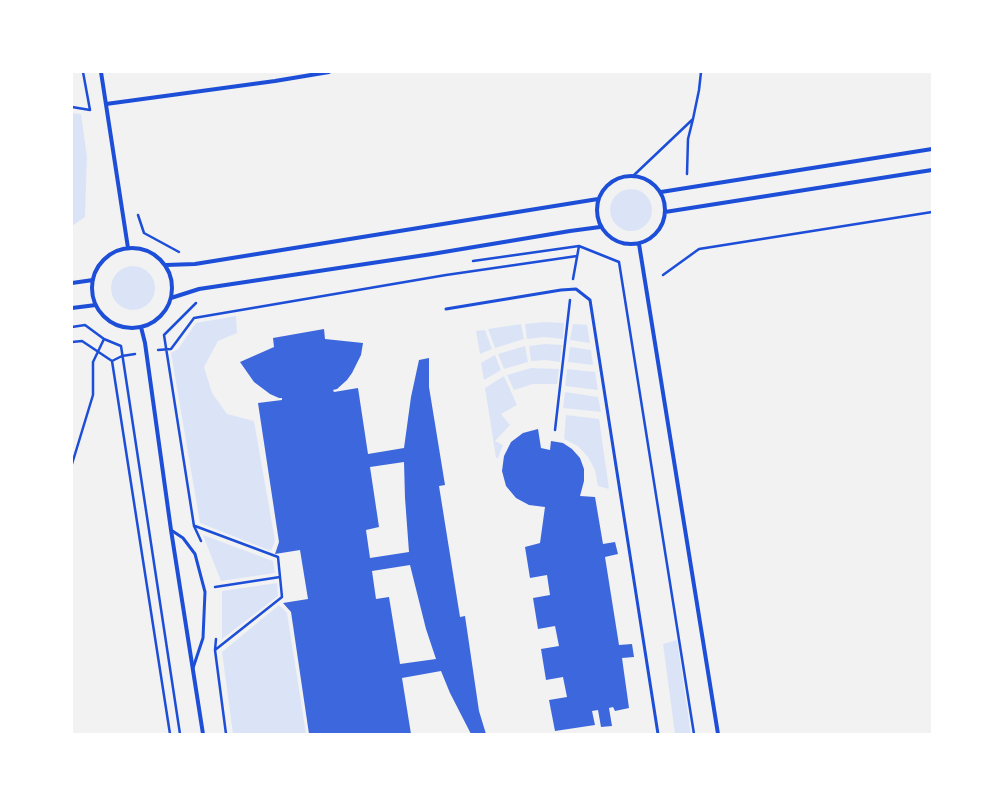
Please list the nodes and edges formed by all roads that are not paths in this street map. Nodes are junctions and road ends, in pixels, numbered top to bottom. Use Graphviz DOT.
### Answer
graph roads {
  1 [pos="101,72"];
  2 [pos="329,72"];
  3 [pos="106,104"];
  4 [pos="932,149"];
  5 [pos="932,170"];
  6 [pos="660,192"];
  7 [pos="598,199"];
  8 [pos="665,212"];
  9 [pos="600,228"];
  10 [pos="638,244"];
  11 [pos="128,248"];
  12 [pos="166,265"];
  13 [pos="93,280"];
  14 [pos="72,283"];
  15 [pos="171,298"];
  16 [pos="96,305"];
  17 [pos="72,308"];
  18 [pos="446,309"];
  19 [pos="141,327"];
  20 [pos="171,530"];
  21 [pos="193,668"];
  22 [pos="203,734"];
  23 [pos="658,734"];
  24 [pos="718,734"];
  1 -- 3 [label="street"];
  2 -- 3 [label="street"];
  3 -- 11 [label="street"];
  4 -- 6 [label="street"];
  5 -- 8 [label="street"];
  6 -- 7 [label="street"];
  6 -- 8 [label="street"];
  7 -- 9 [label="street"];
  7 -- 12 [label="street"];
  8 -- 10 [label="street"];
  9 -- 10 [label="street"];
  9 -- 15 [label="street"];
  10 -- 24 [label="street"];
  11 -- 12 [label="street"];
  11 -- 13 [label="street"];
  12 -- 15 [label="street"];
  13 -- 14 [label="street"];
  13 -- 16 [label="street"];
  15 -- 19 [label="street"];
  16 -- 17 [label="street"];
  16 -- 19 [label="street"];
  18 -- 23 [label="lane"];
  19 -- 20 [label="street"];
  20 -- 21 [label="street"];
  20 -- 21 [label="lane"];
  21 -- 22 [label="street"];
}
